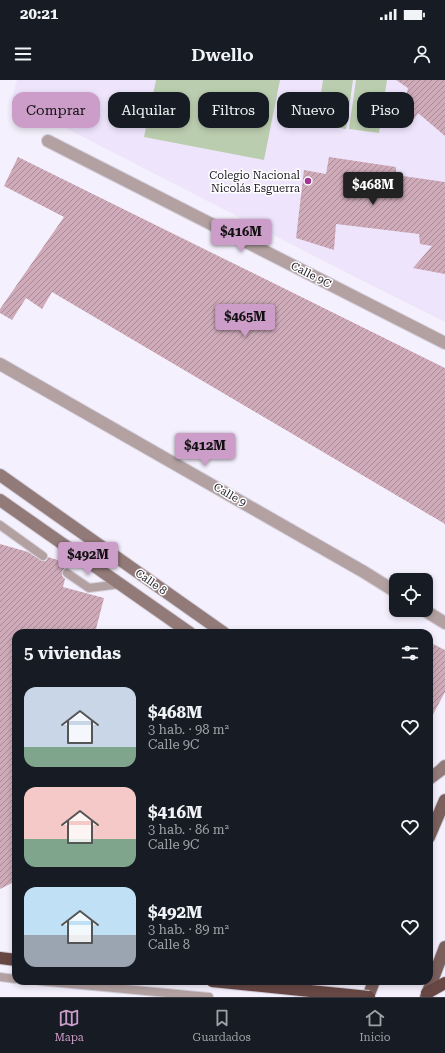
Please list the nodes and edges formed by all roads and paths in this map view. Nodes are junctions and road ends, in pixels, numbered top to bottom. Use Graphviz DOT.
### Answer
graph roads {
  1 [pos="48,141"];
  2 [pos="445,344"];
  3 [pos="0,364"];
  4 [pos="0,475"];
  5 [pos="0,500"];
  6 [pos="0,525"];
  7 [pos="43,556"];
  8 [pos="67,573"];
  9 [pos="121,584"];
  10 [pos="389,588"];
  11 [pos="433,616"];
  12 [pos="445,623"];
  13 [pos="184,629"];
  14 [pos="218,629"];
  15 [pos="445,766"];
  16 [pos="434,776"];
  17 [pos="445,800"];
  18 [pos="433,828"];
  19 [pos="445,947"];
  20 [pos="0,958"];
  21 [pos="12,960"];
  22 [pos="0,977"];
  23 [pos="433,977"];
  24 [pos="12,978"];
  25 [pos="445,983"];
  26 [pos="85,985"];
  27 [pos="251,985"];
  28 [pos="373,985"];
  29 [pos="430,985"];
  30 [pos="426,995"];
  31 [pos="209,997"];
  32 [pos="369,997"];
  1 -- 2 [label="street, Calle 9C"];
  3 -- 10 [label="street, Calle 9"];
  4 -- 14 [label="street, Calle 8"];
  5 -- 9 [label="street, Calle 8"];
  6 -- 7 [label="lane"];
  8 -- 9 [label="lane"];
  9 -- 13 [label="street, Calle 8"];
  11 -- 12 [label="street"];
  15 -- 16 [label="street"];
  17 -- 18 [label="main road"];
  19 -- 23 [label="main road"];
  20 -- 21 [label="highway"];
  22 -- 24 [label="lane"];
  25 -- 30 [label="highway"];
  26 -- 31 [label="lane"];
  27 -- 32 [label="highway, bridge"];
  28 -- 32 [label="main road"];
  29 -- 30 [label="main road"];
}
